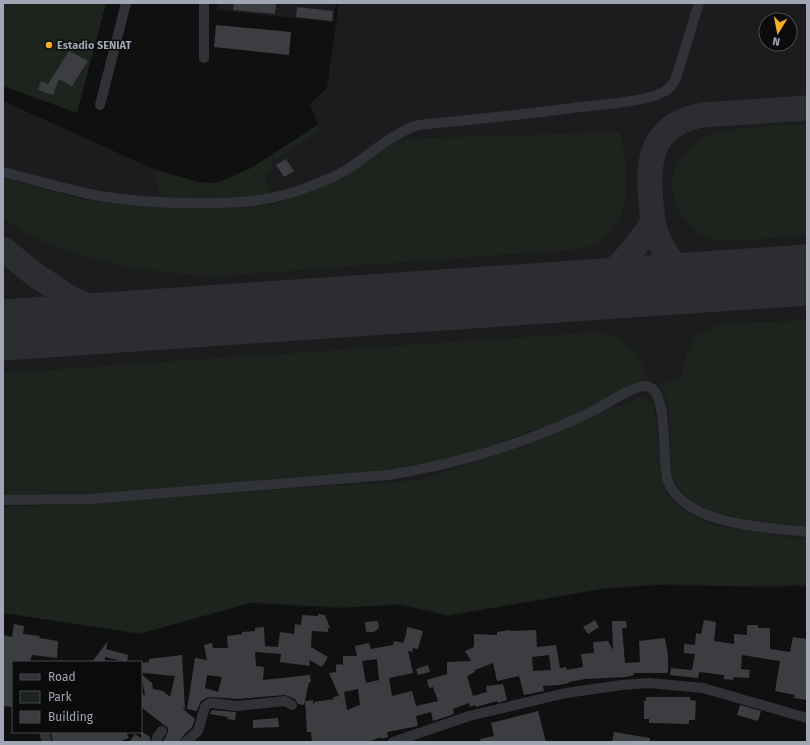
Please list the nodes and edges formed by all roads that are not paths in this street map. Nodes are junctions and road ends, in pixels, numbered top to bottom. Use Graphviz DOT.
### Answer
graph roads {
  1 [pos="126,3"];
  2 [pos="204,3"];
  3 [pos="699,3"];
  4 [pos="204,58"];
  5 [pos="100,105"];
  6 [pos="3,172"];
  7 [pos="3,500"];
  8 [pos="807,532"];
  9 [pos="292,705"];
  10 [pos="807,718"];
  11 [pos="162,731"];
  12 [pos="156,742"];
  13 [pos="186,742"];
  14 [pos="393,742"];
  1 -- 5 [label="street"];
  2 -- 4 [label="street"];
  3 -- 6 [label="street"];
  7 -- 8 [label="street"];
  9 -- 13 [label="street"];
  10 -- 14 [label="street"];
  11 -- 12 [label="street"];
}
